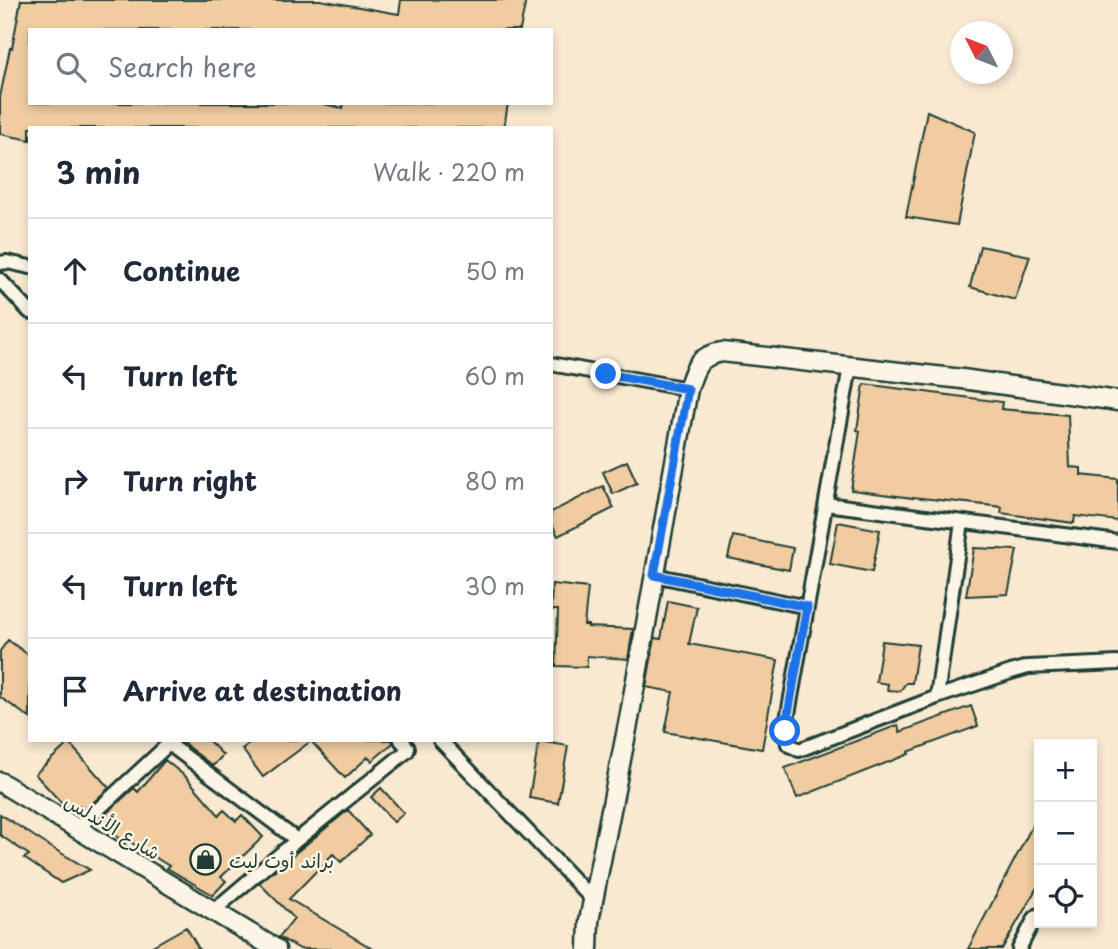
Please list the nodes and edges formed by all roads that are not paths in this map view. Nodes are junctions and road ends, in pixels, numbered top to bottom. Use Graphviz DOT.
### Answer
graph roads {
  1 [pos="0,263"];
  2 [pos="28,267"];
  3 [pos="0,280"];
  4 [pos="28,310"];
  5 [pos="553,364"];
  6 [pos="850,367"];
  7 [pos="688,389"];
  8 [pos="1118,401"];
  9 [pos="825,504"];
  10 [pos="962,522"];
  11 [pos="1118,542"];
  12 [pos="654,575"];
  13 [pos="807,607"];
  14 [pos="1118,663"];
  15 [pos="937,697"];
  16 [pos="171,742"];
  17 [pos="403,742"];
  18 [pos="442,742"];
  19 [pos="0,782"];
  20 [pos="77,829"];
  21 [pos="297,840"];
  22 [pos="594,901"];
  23 [pos="213,911"];
  24 [pos="1034,920"];
  25 [pos="276,949"];
  26 [pos="589,949"];
  27 [pos="1019,949"];
  1 -- 2 [label="street"];
  3 -- 4 [label="street"];
  5 -- 7 [label="street"];
  6 -- 7 [label="main road"];
  6 -- 8 [label="main road"];
  6 -- 9 [label="street"];
  7 -- 12 [label="main road"];
  9 -- 10 [label="street"];
  9 -- 13 [label="street"];
  10 -- 11 [label="street"];
  10 -- 15 [label="street"];
  12 -- 13 [label="street"];
  12 -- 22 [label="main road"];
  13 -- 15 [label="street"];
  14 -- 15 [label="street"];
  16 -- 20 [label="street"];
  16 -- 21 [label="street"];
  17 -- 21 [label="street"];
  18 -- 22 [label="street"];
  19 -- 20 [label="main road, شارع الأندلس"];
  20 -- 23 [label="main road, شارع الأندلس"];
  21 -- 23 [label="street"];
  22 -- 26 [label="main road"];
  23 -- 25 [label="main road, شارع الأندلس"];
  24 -- 27 [label="street"];
}
